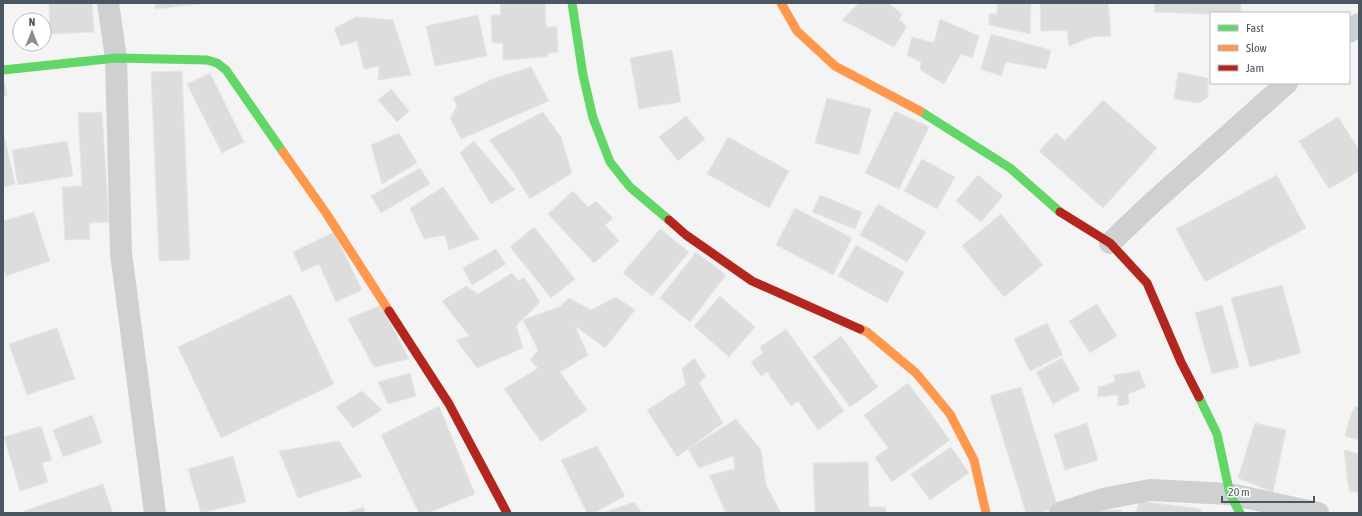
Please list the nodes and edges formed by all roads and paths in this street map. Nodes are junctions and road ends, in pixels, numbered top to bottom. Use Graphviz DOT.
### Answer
graph roads {
  1 [pos="108,3"];
  2 [pos="572,3"];
  3 [pos="781,3"];
  4 [pos="1359,24"];
  5 [pos="1350,31"];
  6 [pos="116,58"];
  7 [pos="3,70"];
  8 [pos="1286,84"];
  9 [pos="1110,243"];
  10 [pos="1235,504"];
  11 [pos="155,513"];
  12 [pos="507,513"];
  13 [pos="986,513"];
  14 [pos="1060,513"];
  15 [pos="1318,513"];
  1 -- 6 [label="street"];
  2 -- 13 [label="street"];
  3 -- 9 [label="street"];
  4 -- 5 [label="street"];
  6 -- 7 [label="street"];
  6 -- 11 [label="street"];
  6 -- 12 [label="street"];
  8 -- 9 [label="street"];
  9 -- 10 [label="street"];
  10 -- 14 [label="street"];
  10 -- 15 [label="street"];
}
